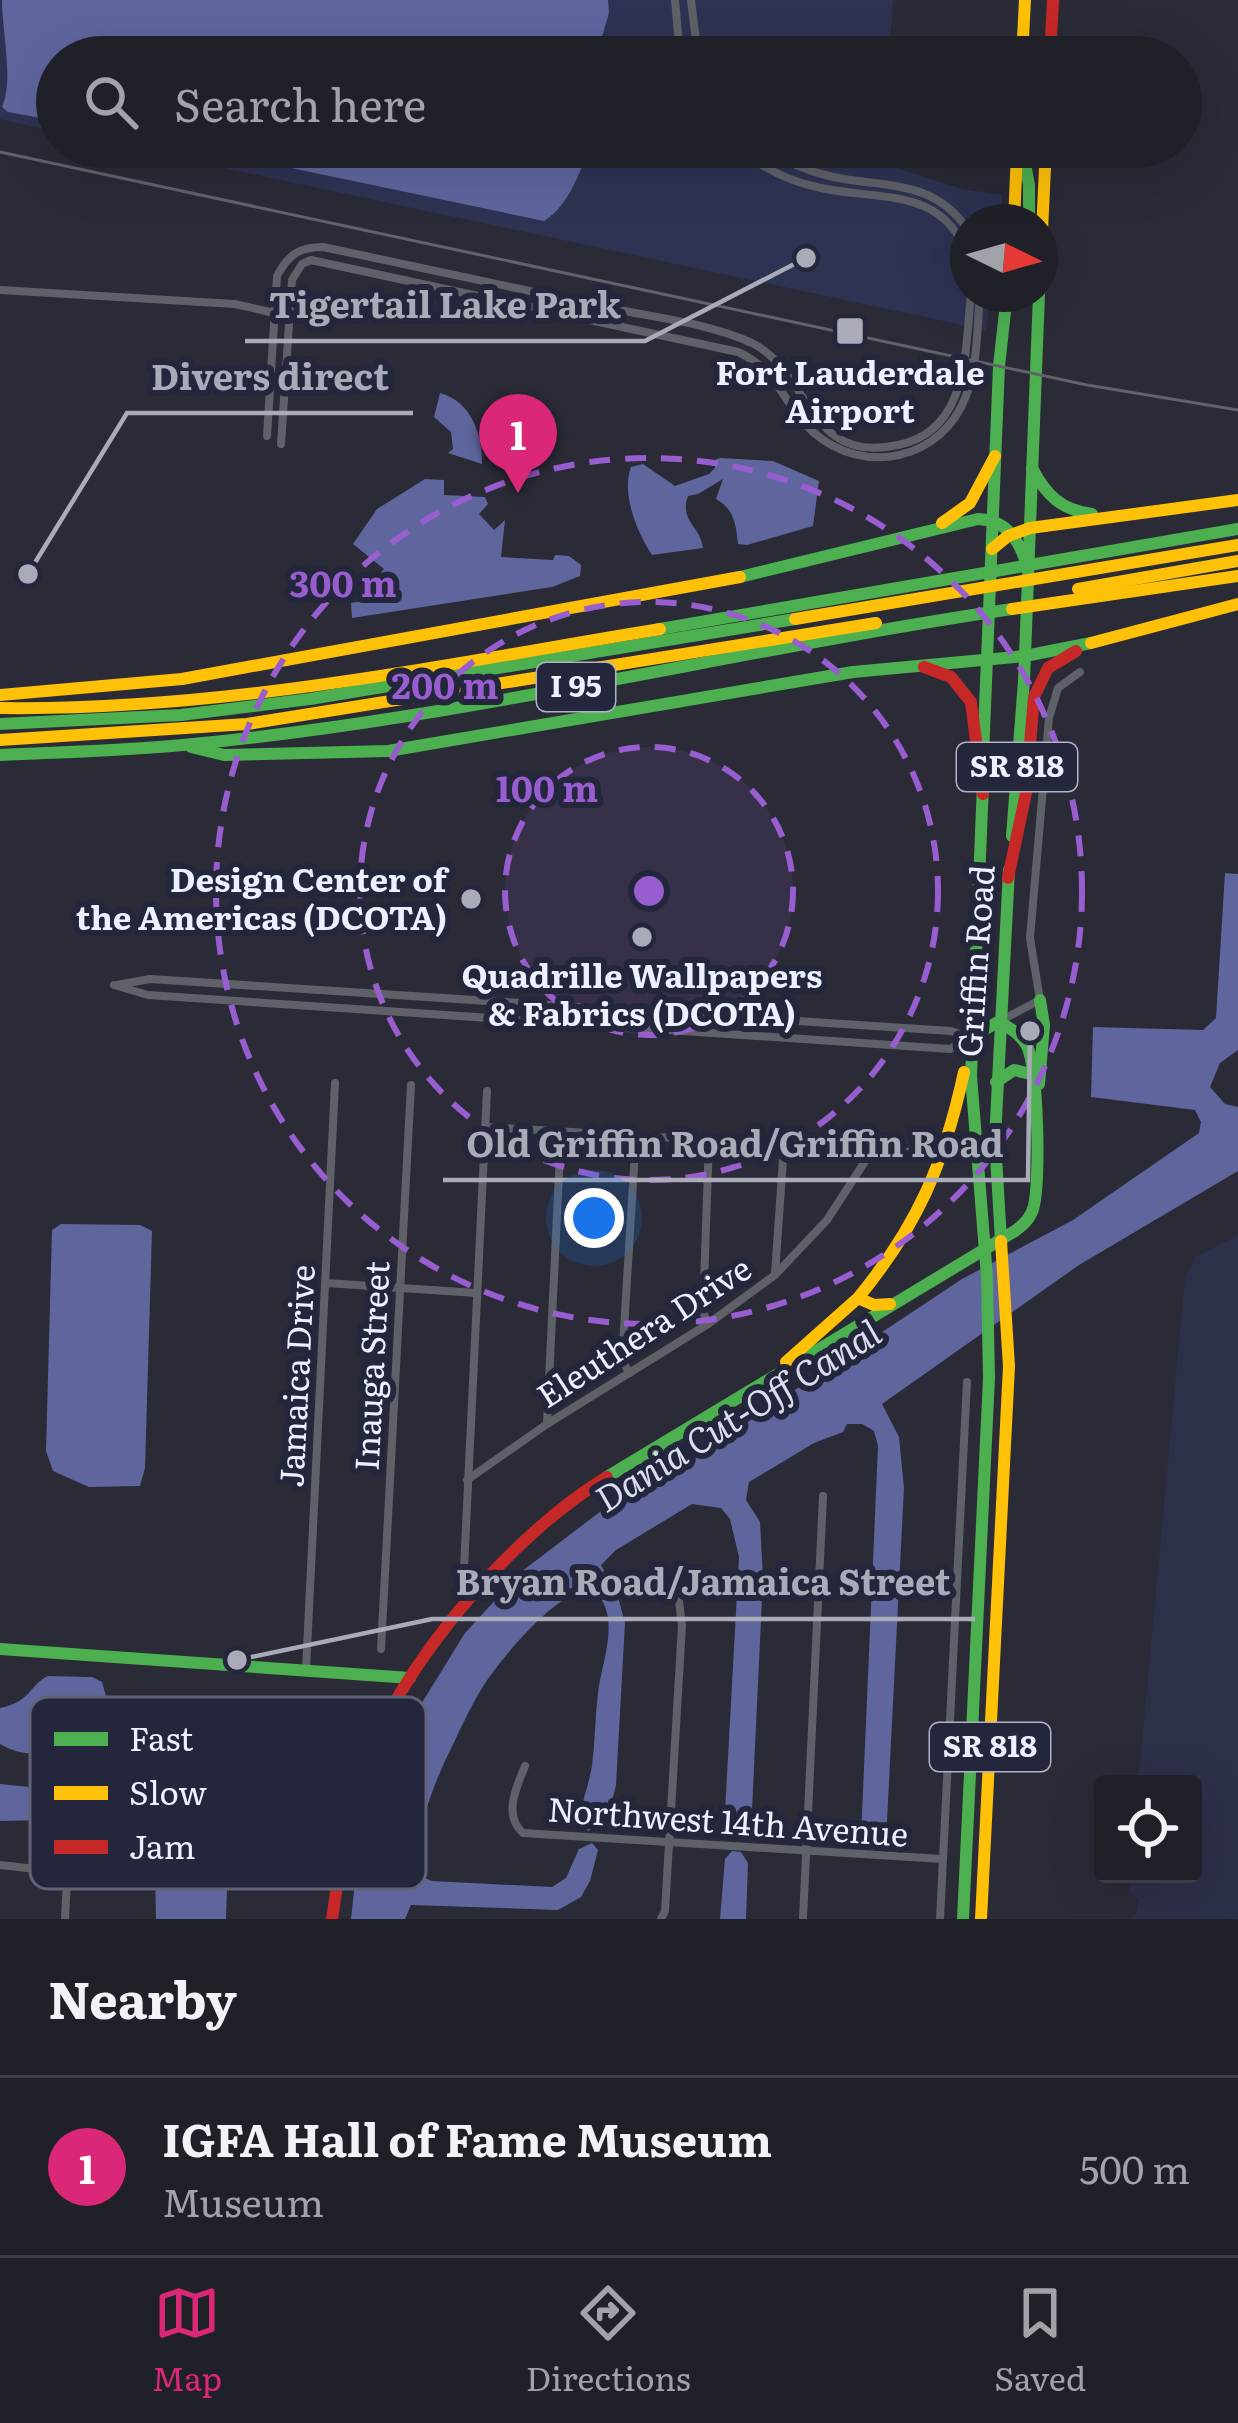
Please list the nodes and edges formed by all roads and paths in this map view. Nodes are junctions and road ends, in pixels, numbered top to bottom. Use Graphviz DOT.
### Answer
graph roads {
  1 [pos="675,0"];
  2 [pos="691,0"];
  3 [pos="1025,0"];
  4 [pos="1053,0"];
  5 [pos="678,36"];
  6 [pos="695,36"];
  7 [pos="1023,36"];
  8 [pos="1051,36"];
  9 [pos="770,168"];
  10 [pos="807,168"];
  11 [pos="1018,168"];
  12 [pos="1025,168"];
  13 [pos="1045,168"];
  14 [pos="1015,204"];
  15 [pos="1029,204"];
  16 [pos="1043,204"];
  17 [pos="950,209"];
  18 [pos="950,226"];
  19 [pos="0,290"];
  20 [pos="973,312"];
  21 [pos="975,312"];
  22 [pos="1006,312"];
  23 [pos="1032,312"];
  24 [pos="277,313"];
  25 [pos="290,316"];
  26 [pos="267,436"];
  27 [pos="281,444"];
  28 [pos="995,456"];
  29 [pos="1032,468"];
  30 [pos="1238,500"];
  31 [pos="1125,517"];
  32 [pos="992,518"];
  33 [pos="1030,528"];
  34 [pos="929,530"];
  35 [pos="1238,530"];
  36 [pos="1014,533"];
  37 [pos="1238,545"];
  38 [pos="992,549"];
  39 [pos="1238,561"];
  40 [pos="1028,567"];
  41 [pos="1048,571"];
  42 [pos="1238,575"];
  43 [pos="970,584"];
  44 [pos="1048,599"];
  45 [pos="1238,604"];
  46 [pos="969,612"];
  47 [pos="1085,644"];
  48 [pos="1025,656"];
  49 [pos="985,659"];
  50 [pos="921,666"];
  51 [pos="1080,672"];
  52 [pos="0,694"];
  53 [pos="0,708"];
  54 [pos="0,724"];
  55 [pos="0,740"];
  56 [pos="183,745"];
  57 [pos="0,755"];
  58 [pos="983,794"];
  59 [pos="1008,878"];
  60 [pos="1040,1000"];
  61 [pos="998,1022"];
  62 [pos="970,1037"];
  63 [pos="1035,1075"];
  64 [pos="335,1083"];
  65 [pos="995,1083"];
  66 [pos="411,1085"];
  67 [pos="487,1091"];
  68 [pos="1036,1097"];
  69 [pos="485,1126"];
  70 [pos="561,1131"];
  71 [pos="636,1136"];
  72 [pos="709,1140"];
  73 [pos="784,1144"];
  74 [pos="873,1150"];
  75 [pos="912,1152"];
  76 [pos="775,1275"];
  77 [pos="326,1283"];
  78 [pos="401,1288"];
  79 [pos="476,1293"];
  80 [pos="858,1298"];
  81 [pos="895,1303"];
  82 [pos="708,1324"];
  83 [pos="630,1373"];
  84 [pos="967,1382"];
  85 [pos="742,1395"];
  86 [pos="547,1424"];
  87 [pos="467,1480"];
  88 [pos="823,1496"];
  89 [pos="476,1589"];
  90 [pos="678,1593"];
  91 [pos="0,1649"];
  92 [pos="381,1649"];
  93 [pos="306,1671"];
  94 [pos="410,1678"];
  95 [pos="400,1697"];
  96 [pos="525,1766"];
  97 [pos="668,1841"];
  98 [pos="806,1850"];
  99 [pos="942,1859"];
  100 [pos="0,1865"];
  101 [pos="30,1868"];
  102 [pos="67,1889"];
  103 [pos="337,1889"];
  104 [pos="65,1919"];
  105 [pos="332,1919"];
  106 [pos="661,1919"];
  107 [pos="802,1919"];
  108 [pos="940,1919"];
  109 [pos="963,1919"];
  110 [pos="981,1919"];
  1 -- 5 [label="street"];
  2 -- 6 [label="street"];
  3 -- 7 [label="main road"];
  4 -- 8 [label="main road"];
  9 -- 18 [label="street"];
  10 -- 17 [label="street"];
  11 -- 14 [label="main road"];
  12 -- 15 [label="main road"];
  13 -- 16 [label="main road"];
  19 -- 24 [label="street"];
  20 -- 24 [label="street"];
  21 -- 25 [label="street"];
  22 -- 28 [label="main road, Griffin Road / SR 818"];
  23 -- 29 [label="main road, Griffin Road / SR 818"];
  24 -- 25 [label="street"];
  24 -- 26 [label="street"];
  25 -- 27 [label="street"];
  28 -- 32 [label="main road, Griffin Road / SR 818"];
  28 -- 34 [label="main road"];
  29 -- 31 [label="main road"];
  29 -- 33 [label="main road, Griffin Road / SR 818"];
  30 -- 31 [label="main road"];
  31 -- 33 [label="main road"];
  32 -- 34 [label="main road"];
  32 -- 36 [label="main road"];
  32 -- 38 [label="main road, Griffin Road / SR 818"];
  33 -- 36 [label="main road"];
  33 -- 40 [label="main road, Griffin Road / SR 818"];
  34 -- 52 [label="main road"];
  35 -- 41 [label="main road, I 95"];
  36 -- 38 [label="main road"];
  36 -- 40 [label="main road"];
  37 -- 41 [label="main road"];
  38 -- 49 [label="main road, Griffin Road / SR 818"];
  39 -- 44 [label="main road"];
  40 -- 48 [label="main road, Griffin Road / SR 818"];
  41 -- 43 [label="main road, I 95"];
  42 -- 44 [label="main road, I 95"];
  43 -- 53 [label="main road, I 95"];
  43 -- 54 [label="main road"];
  44 -- 46 [label="main road, I 95"];
  45 -- 47 [label="main road"];
  46 -- 55 [label="main road"];
  46 -- 56 [label="main road, I 95"];
  47 -- 48 [label="main road"];
  47 -- 59 [label="main road"];
  48 -- 49 [label="main road"];
  48 -- 59 [label="main road, Griffin Road / SR 818"];
  49 -- 50 [label="main road"];
  49 -- 58 [label="main road, Griffin Road / SR 818"];
  50 -- 56 [label="main road"];
  50 -- 58 [label="main road"];
  51 -- 60 [label="street"];
  56 -- 57 [label="main road, I 95"];
  58 -- 62 [label="main road, Griffin Road / SR 818"];
  59 -- 61 [label="main road, Griffin Road / SR 818"];
  60 -- 61 [label="street"];
  60 -- 68 [label="main road"];
  61 -- 62 [label="main road"];
  61 -- 63 [label="main road"];
  61 -- 65 [label="main road, Griffin Road / SR 818"];
  62 -- 62 [label="street"];
  62 -- 80 [label="main road"];
  62 -- 109 [label="main road, Griffin Road / SR 818"];
  63 -- 65 [label="main road"];
  63 -- 68 [label="main road"];
  64 -- 77 [label="street, Jamaica Drive"];
  65 -- 110 [label="main road, Griffin Road / SR 818"];
  66 -- 78 [label="street, Inauga Street"];
  67 -- 69 [label="street"];
  68 -- 81 [label="main road"];
  69 -- 70 [label="street"];
  69 -- 79 [label="street"];
  70 -- 71 [label="street"];
  70 -- 86 [label="street"];
  71 -- 72 [label="street"];
  71 -- 83 [label="street"];
  72 -- 73 [label="street"];
  72 -- 82 [label="street"];
  73 -- 74 [label="street"];
  73 -- 76 [label="street"];
  74 -- 75 [label="street"];
  74 -- 76 [label="street, Eleuthera Drive"];
  76 -- 82 [label="street, Eleuthera Drive"];
  77 -- 78 [label="street"];
  77 -- 93 [label="street, Jamaica Drive"];
  78 -- 79 [label="street"];
  78 -- 92 [label="street, Inauga Street"];
  79 -- 87 [label="street"];
  80 -- 81 [label="main road"];
  80 -- 85 [label="main road"];
  81 -- 85 [label="main road"];
  82 -- 83 [label="street, Eleuthera Drive"];
  83 -- 86 [label="street, Eleuthera Drive"];
  84 -- 99 [label="street"];
  85 -- 89 [label="main road"];
  86 -- 87 [label="street, Eleuthera Drive"];
  87 -- 89 [label="street"];
  88 -- 98 [label="street"];
  89 -- 94 [label="main road"];
  90 -- 97 [label="street"];
  91 -- 93 [label="main road"];
  93 -- 94 [label="main road"];
  94 -- 95 [label="main road"];
  96 -- 97 [label="street, Northwest 14th Avenue"];
  97 -- 98 [label="street, Northwest 14th Avenue"];
  97 -- 106 [label="street"];
  98 -- 99 [label="street, Northwest 14th Avenue"];
  98 -- 107 [label="street"];
  99 -- 108 [label="street"];
  100 -- 101 [label="street"];
  102 -- 104 [label="street"];
  103 -- 105 [label="main road"];
}
